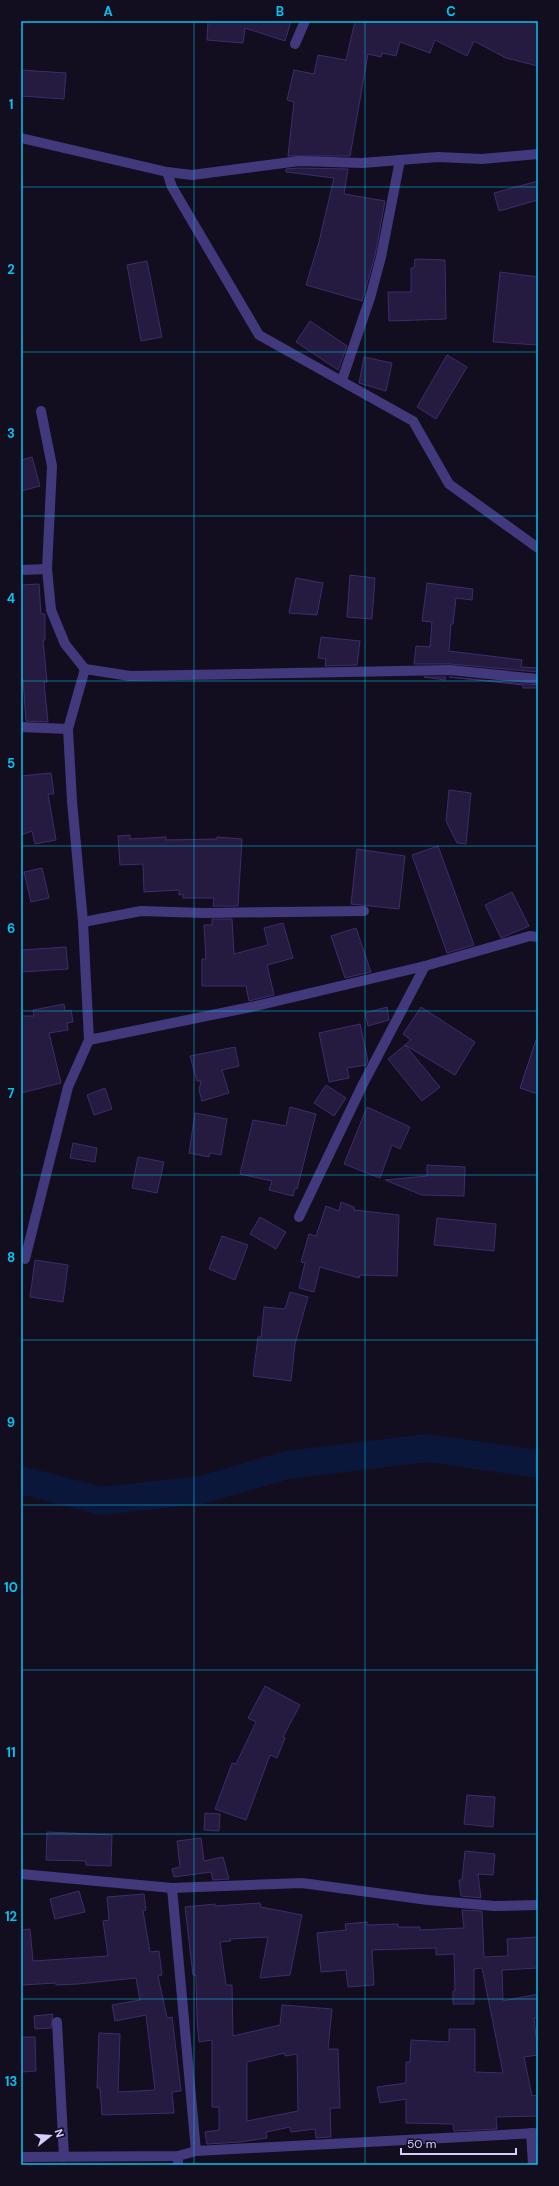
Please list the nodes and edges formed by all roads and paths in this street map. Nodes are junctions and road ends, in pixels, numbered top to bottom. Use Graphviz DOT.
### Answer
graph roads {
  1 [pos="304,21"];
  2 [pos="295,44"];
  3 [pos="21,138"];
  4 [pos="538,154"];
  5 [pos="400,160"];
  6 [pos="167,172"];
  7 [pos="342,380"];
  8 [pos="41,411"];
  9 [pos="538,548"];
  10 [pos="47,569"];
  11 [pos="21,570"];
  12 [pos="85,669"];
  13 [pos="538,679"];
  14 [pos="21,727"];
  15 [pos="68,729"];
  16 [pos="364,911"];
  17 [pos="83,922"];
  18 [pos="538,937"];
  19 [pos="425,966"];
  20 [pos="89,1040"];
  21 [pos="299,1217"];
  22 [pos="25,1259"];
  23 [pos="21,1874"];
  24 [pos="172,1888"];
  25 [pos="538,1905"];
  26 [pos="57,2022"];
  27 [pos="534,2133"];
  28 [pos="196,2151"];
  29 [pos="21,2157"];
  30 [pos="64,2157"];
  31 [pos="178,2161"];
  32 [pos="533,2165"];
  1 -- 2 [label="street"];
  3 -- 6 [label="street"];
  4 -- 5 [label="street"];
  5 -- 6 [label="street"];
  5 -- 7 [label="street"];
  6 -- 7 [label="street"];
  7 -- 9 [label="street"];
  8 -- 10 [label="street"];
  10 -- 11 [label="street"];
  10 -- 12 [label="street"];
  12 -- 13 [label="street"];
  12 -- 15 [label="street"];
  14 -- 15 [label="street"];
  15 -- 17 [label="street"];
  16 -- 17 [label="street"];
  17 -- 20 [label="street"];
  18 -- 19 [label="street"];
  19 -- 20 [label="street"];
  19 -- 21 [label="street"];
  20 -- 22 [label="street"];
  23 -- 24 [label="street"];
  24 -- 25 [label="street"];
  24 -- 28 [label="street"];
  26 -- 30 [label="street"];
  27 -- 28 [label="street"];
  27 -- 32 [label="street"];
  28 -- 31 [label="street"];
  29 -- 30 [label="street"];
  30 -- 31 [label="street"];
}
